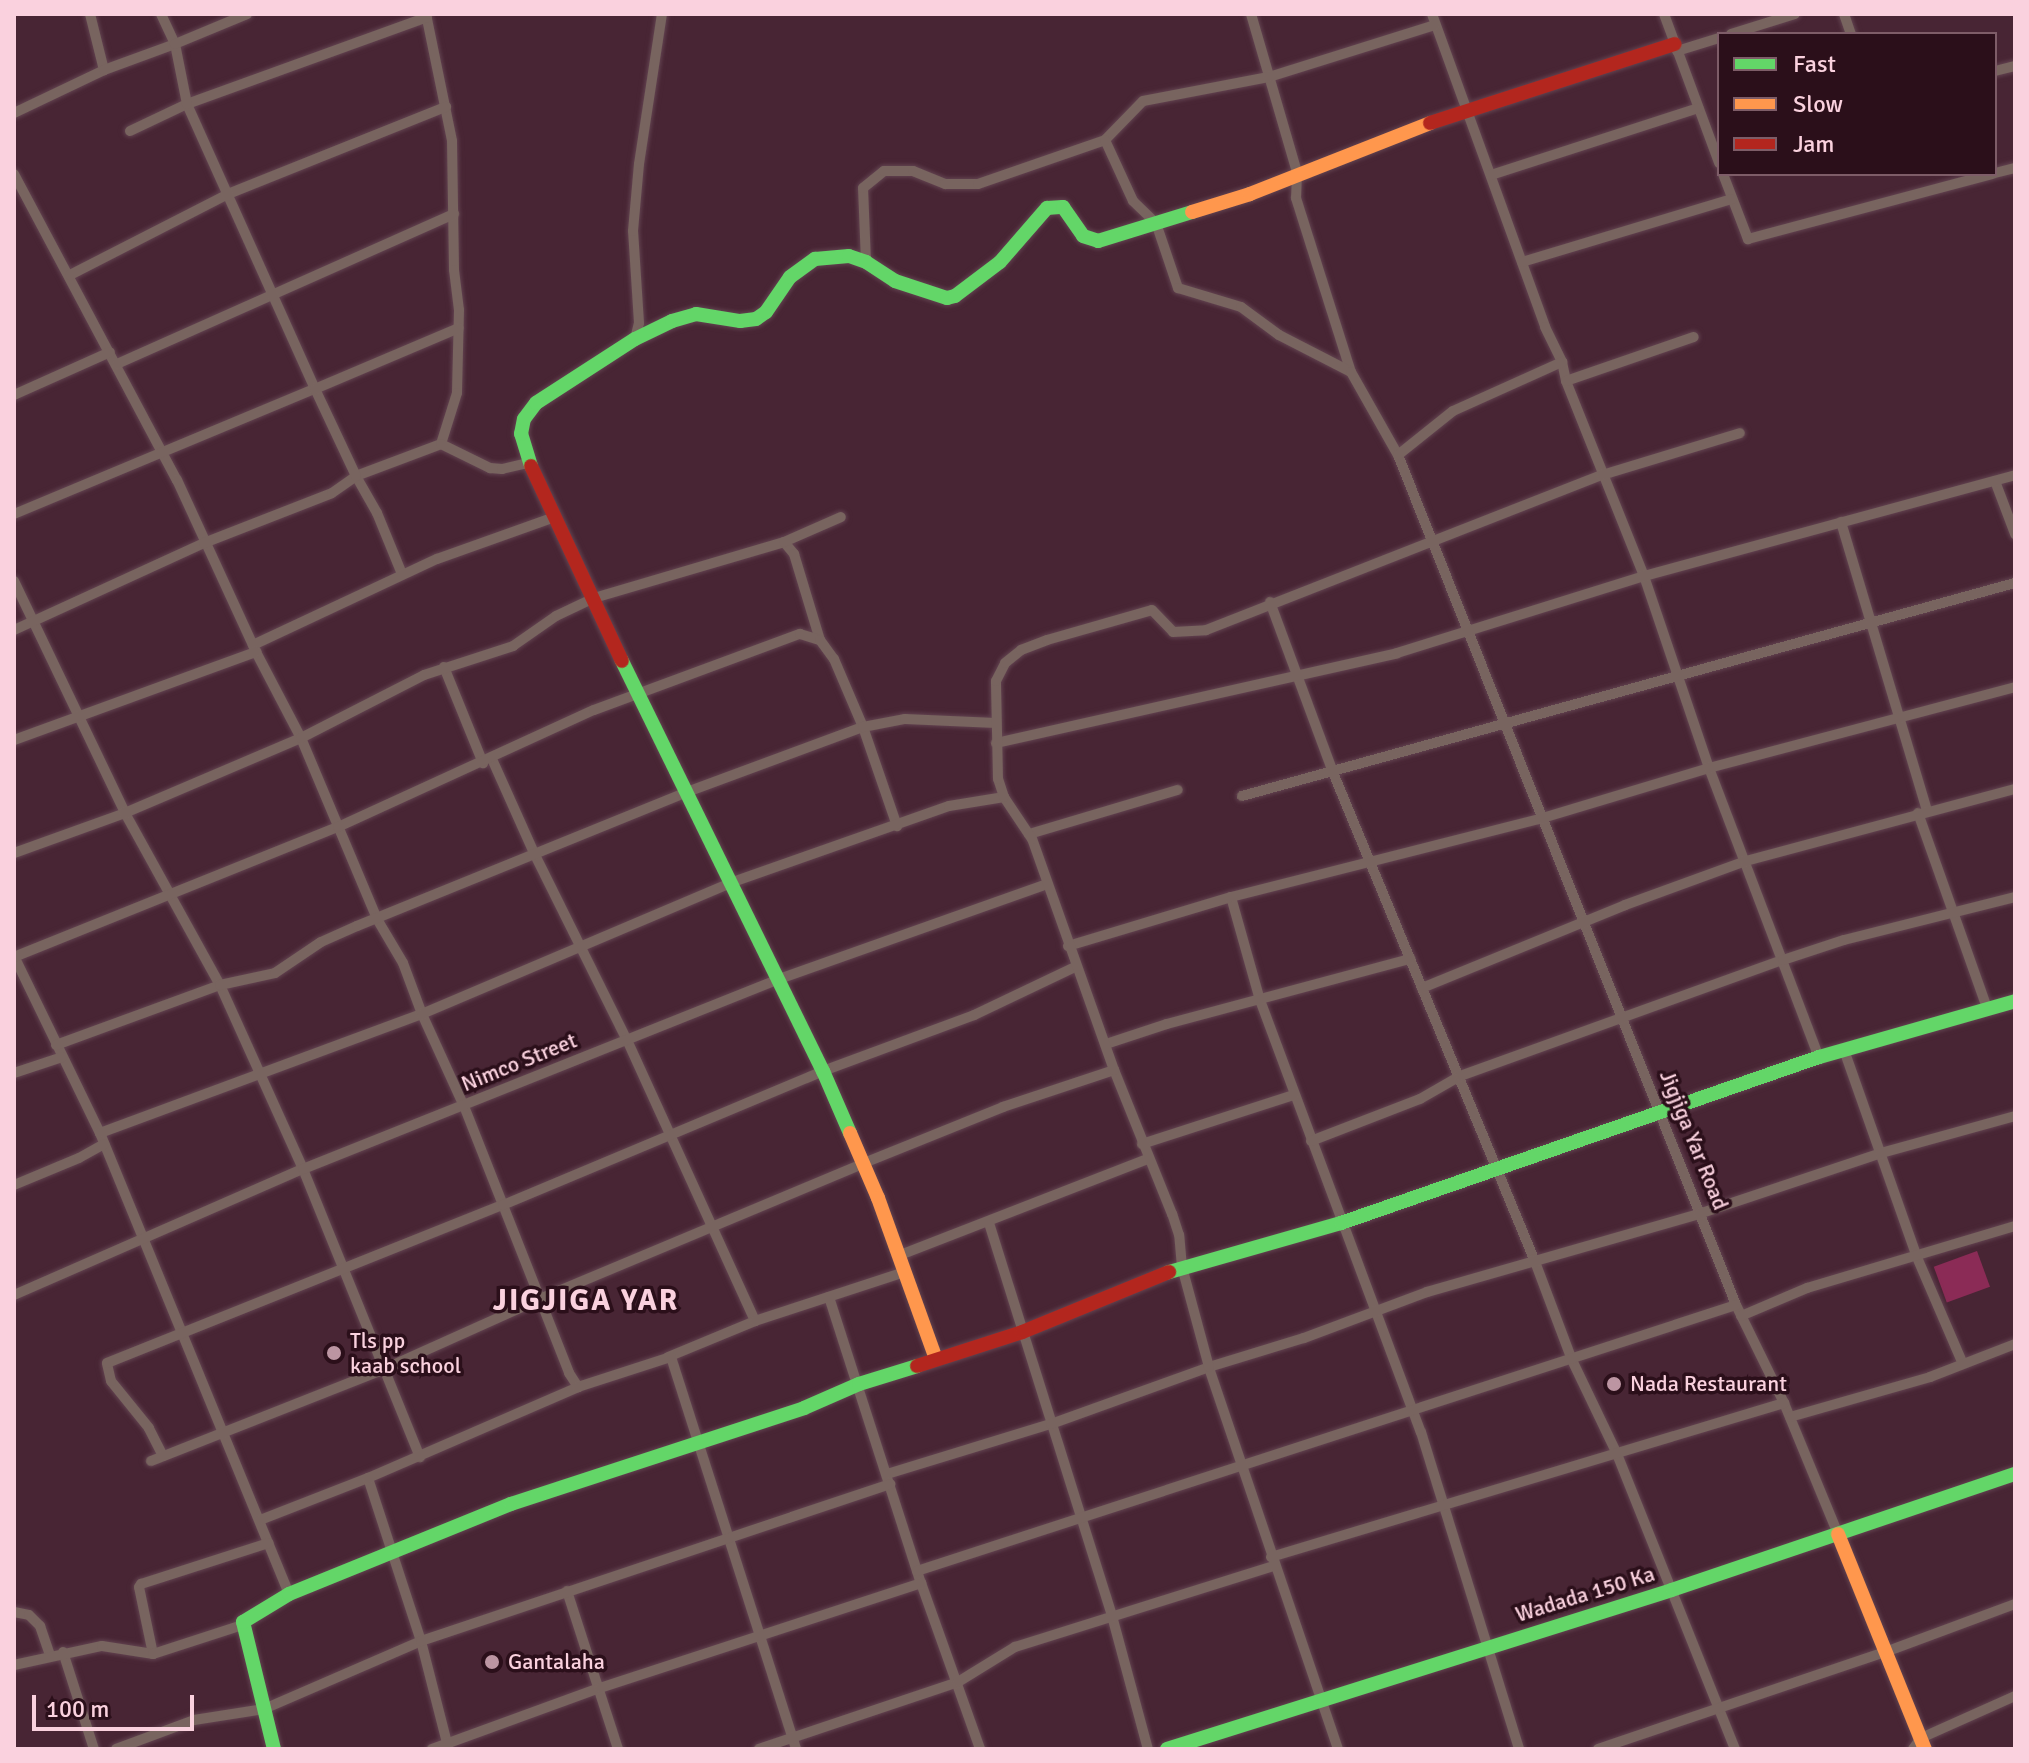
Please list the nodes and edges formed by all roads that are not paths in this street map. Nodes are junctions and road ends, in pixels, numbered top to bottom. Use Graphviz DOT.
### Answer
graph roads {
  1 [pos="90,14"];
  2 [pos="161,14"];
  3 [pos="247,14"];
  4 [pos="662,14"];
  5 [pos="1251,14"];
  6 [pos="1664,14"];
  7 [pos="1795,14"];
  8 [pos="427,16"];
  9 [pos="1433,20"];
  10 [pos="1737,32"];
  11 [pos="1717,38"];
  12 [pos="175,44"];
  13 [pos="1676,47"];
  14 [pos="104,70"];
  15 [pos="1269,77"];
  16 [pos="187,104"];
  17 [pos="446,107"];
  18 [pos="1698,108"];
  19 [pos="1466,109"];
  20 [pos="14,113"];
  21 [pos="130,131"];
  22 [pos="1105,140"];
  23 [pos="1716,148"];
  24 [pos="1297,172"];
  25 [pos="14,174"];
  26 [pos="1491,175"];
  27 [pos="1724,176"];
  28 [pos="1987,176"];
  29 [pos="18,188"];
  30 [pos="228,194"];
  31 [pos="1732,199"];
  32 [pos="454,214"];
  33 [pos="1156,223"];
  34 [pos="866,262"];
  35 [pos="1522,262"];
  36 [pos="70,275"];
  37 [pos="272,295"];
  38 [pos="459,328"];
  39 [pos="1694,337"];
  40 [pos="635,339"];
  41 [pos="110,352"];
  42 [pos="1562,362"];
  43 [pos="117,364"];
  44 [pos="1351,372"];
  45 [pos="1566,381"];
  46 [pos="315,389"];
  47 [pos="14,395"];
  48 [pos="1740,433"];
  49 [pos="441,444"];
  50 [pos="163,451"];
  51 [pos="1398,455"];
  52 [pos="529,463"];
  53 [pos="1602,475"];
  54 [pos="2015,475"];
  55 [pos="356,476"];
  56 [pos="1995,481"];
  57 [pos="14,514"];
  58 [pos="555,517"];
  59 [pos="841,517"];
  60 [pos="1841,522"];
  61 [pos="2015,534"];
  62 [pos="206,542"];
  63 [pos="784,542"];
  64 [pos="1431,542"];
  65 [pos="402,574"];
  66 [pos="1644,576"];
  67 [pos="14,581"];
  68 [pos="2015,583"];
  69 [pos="594,598"];
  70 [pos="1270,602"];
  71 [pos="33,621"];
  72 [pos="1870,623"];
  73 [pos="14,630"];
  74 [pos="1468,634"];
  75 [pos="820,640"];
  76 [pos="255,649"];
  77 [pos="444,667"];
  78 [pos="1678,675"];
  79 [pos="1298,678"];
  80 [pos="2015,687"];
  81 [pos="638,696"];
  82 [pos="78,716"];
  83 [pos="1897,718"];
  84 [pos="1503,722"];
  85 [pos="996,723"];
  86 [pos="863,727"];
  87 [pos="301,738"];
  88 [pos="14,740"];
  89 [pos="996,743"];
  90 [pos="487,761"];
  91 [pos="1709,768"];
  92 [pos="1332,770"];
  93 [pos="2015,789"];
  94 [pos="1178,790"];
  95 [pos="687,792"];
  96 [pos="1242,796"];
  97 [pos="1004,797"];
  98 [pos="1923,812"];
  99 [pos="125,813"];
  100 [pos="1539,819"];
  101 [pos="897,826"];
  102 [pos="338,827"];
  103 [pos="1029,834"];
  104 [pos="14,853"];
  105 [pos="535,855"];
  106 [pos="1746,861"];
  107 [pos="1372,863"];
  108 [pos="730,883"];
  109 [pos="1047,884"];
  110 [pos="172,895"];
  111 [pos="1231,897"];
  112 [pos="2015,897"];
  113 [pos="1955,912"];
  114 [pos="377,919"];
  115 [pos="1583,924"];
  116 [pos="1068,946"];
  117 [pos="581,947"];
  118 [pos="14,957"];
  119 [pos="1410,959"];
  120 [pos="1783,960"];
  121 [pos="1075,967"];
  122 [pos="779,979"];
  123 [pos="220,985"];
  124 [pos="1422,988"];
  125 [pos="1260,1000"];
  126 [pos="2015,1001"];
  127 [pos="1987,1008"];
  128 [pos="422,1014"];
  129 [pos="1621,1017"];
  130 [pos="627,1040"];
  131 [pos="1106,1044"];
  132 [pos="56,1045"];
  133 [pos="1844,1050"];
  134 [pos="62,1057"];
  135 [pos="1819,1057"];
  136 [pos="1114,1070"];
  137 [pos="823,1071"];
  138 [pos="14,1073"];
  139 [pos="261,1074"];
  140 [pos="1460,1076"];
  141 [pos="1294,1095"];
  142 [pos="464,1106"];
  143 [pos="1658,1110"];
  144 [pos="2015,1116"];
  145 [pos="668,1134"];
  146 [pos="102,1138"];
  147 [pos="1311,1141"];
  148 [pos="1142,1144"];
  149 [pos="1881,1153"];
  150 [pos="1148,1159"];
  151 [pos="864,1163"];
  152 [pos="1496,1168"];
  153 [pos="303,1169"];
  154 [pos="14,1185"];
  155 [pos="503,1205"];
  156 [pos="1699,1214"];
  157 [pos="989,1223"];
  158 [pos="1341,1223"];
  159 [pos="2015,1226"];
  160 [pos="714,1227"];
  161 [pos="145,1239"];
  162 [pos="900,1255"];
  163 [pos="1916,1255"];
  164 [pos="1534,1259"];
  165 [pos="1182,1267"];
  166 [pos="342,1269"];
  167 [pos="905,1272"];
  168 [pos="14,1295"];
  169 [pos="829,1297"];
  170 [pos="542,1298"];
  171 [pos="1736,1305"];
  172 [pos="1377,1311"];
  173 [pos="1741,1316"];
  174 [pos="755,1321"];
  175 [pos="1022,1332"];
  176 [pos="180,1335"];
  177 [pos="2015,1344"];
  178 [pos="668,1357"];
  179 [pos="936,1359"];
  180 [pos="1572,1360"];
  181 [pos="1962,1362"];
  182 [pos="1209,1367"];
  183 [pos="382,1370"];
  184 [pos="859,1384"];
  185 [pos="578,1387"];
  186 [pos="1784,1403"];
  187 [pos="1412,1409"];
  188 [pos="1790,1417"];
  189 [pos="1051,1424"];
  190 [pos="223,1434"];
  191 [pos="698,1445"];
  192 [pos="1617,1454"];
  193 [pos="163,1456"];
  194 [pos="420,1457"];
  195 [pos="151,1461"];
  196 [pos="1240,1465"];
  197 [pos="2015,1474"];
  198 [pos="368,1478"];
  199 [pos="889,1479"];
  200 [pos="1444,1505"];
  201 [pos="1081,1518"];
  202 [pos="260,1520"];
  203 [pos="1838,1534"];
  204 [pos="726,1537"];
  205 [pos="269,1543"];
  206 [pos="389,1551"];
  207 [pos="1272,1561"];
  208 [pos="917,1571"];
  209 [pos="921,1583"];
  210 [pos="1672,1590"];
  211 [pos="567,1591"];
  212 [pos="289,1594"];
  213 [pos="2015,1604"];
  214 [pos="14,1612"];
  215 [pos="1112,1616"];
  216 [pos="242,1625"];
  217 [pos="758,1637"];
  218 [pos="421,1641"];
  219 [pos="1486,1647"];
  220 [pos="1888,1651"];
  221 [pos="63,1652"];
  222 [pos="153,1654"];
  223 [pos="50,1655"];
  224 [pos="14,1665"];
  225 [pos="958,1682"];
  226 [pos="600,1688"];
  227 [pos="2015,1696"];
  228 [pos="1322,1703"];
  229 [pos="1718,1707"];
  230 [pos="264,1709"];
  231 [pos="794,1744"];
  232 [pos="1919,1745"];
  233 [pos="448,1746"];
  234 [pos="94,1749"];
  235 [pos="116,1749"];
  236 [pos="274,1749"];
  237 [pos="432,1749"];
  238 [pos="618,1749"];
  239 [pos="759,1749"];
  240 [pos="980,1749"];
  241 [pos="1148,1749"];
  242 [pos="1167,1749"];
  243 [pos="1338,1749"];
  244 [pos="1519,1749"];
  245 [pos="1598,1749"];
  246 [pos="1735,1749"];
  1 -- 14 [label="street"];
  2 -- 12 [label="street"];
  3 -- 12 [label="street"];
  4 -- 40 [label="street"];
  5 -- 15 [label="street, Jigjiga Yar Road"];
  6 -- 13 [label="street"];
  7 -- 10 [label="street"];
  8 -- 16 [label="street"];
  8 -- 17 [label="street"];
  9 -- 15 [label="street"];
  9 -- 19 [label="street"];
  11 -- 13 [label="street"];
  12 -- 14 [label="street"];
  12 -- 16 [label="street"];
  13 -- 18 [label="street"];
  13 -- 19 [label="street"];
  14 -- 20 [label="street"];
  15 -- 22 [label="street"];
  15 -- 24 [label="street, Jigjiga Yar Road"];
  16 -- 21 [label="street"];
  16 -- 30 [label="street"];
  17 -- 30 [label="street"];
  17 -- 32 [label="street"];
  18 -- 23 [label="street"];
  18 -- 26 [label="street"];
  19 -- 24 [label="street"];
  19 -- 26 [label="street"];
  22 -- 33 [label="street"];
  22 -- 34 [label="street"];
  24 -- 33 [label="street"];
  24 -- 44 [label="street, Jigjiga Yar Road"];
  25 -- 29 [label="street"];
  26 -- 35 [label="street"];
  27 -- 31 [label="street"];
  28 -- 31 [label="street"];
  29 -- 36 [label="street"];
  30 -- 36 [label="street"];
  30 -- 37 [label="street"];
  31 -- 35 [label="street"];
  32 -- 37 [label="street"];
  32 -- 38 [label="street"];
  33 -- 34 [label="street"];
  33 -- 44 [label="street"];
  34 -- 40 [label="street"];
  35 -- 42 [label="street"];
  36 -- 41 [label="street"];
  37 -- 43 [label="street"];
  37 -- 46 [label="street"];
  38 -- 46 [label="street"];
  38 -- 49 [label="street"];
  39 -- 45 [label="street"];
  40 -- 52 [label="street"];
  41 -- 43 [label="street"];
  41 -- 47 [label="street"];
  42 -- 45 [label="street"];
  42 -- 51 [label="street"];
  43 -- 50 [label="street"];
  44 -- 51 [label="street, Jigjiga Yar Road"];
  45 -- 53 [label="street"];
  46 -- 50 [label="street"];
  46 -- 55 [label="street"];
  48 -- 53 [label="street"];
  49 -- 52 [label="street"];
  49 -- 55 [label="street"];
  50 -- 57 [label="street"];
  50 -- 62 [label="street"];
  51 -- 64 [label="street, Jigjiga Yar Road"];
  52 -- 58 [label="street"];
  53 -- 64 [label="street"];
  53 -- 66 [label="street"];
  54 -- 56 [label="street"];
  55 -- 62 [label="street"];
  55 -- 65 [label="street"];
  56 -- 60 [label="street"];
  56 -- 61 [label="street"];
  58 -- 65 [label="street"];
  58 -- 69 [label="street"];
  59 -- 63 [label="street"];
  60 -- 66 [label="street"];
  60 -- 72 [label="street"];
  62 -- 71 [label="street"];
  62 -- 76 [label="street"];
  63 -- 69 [label="street"];
  63 -- 75 [label="street"];
  64 -- 70 [label="street"];
  64 -- 74 [label="street, Jigjiga Yar Road"];
  65 -- 76 [label="street"];
  66 -- 74 [label="street"];
  66 -- 78 [label="street"];
  67 -- 71 [label="street"];
  68 -- 72 [label="street"];
  69 -- 77 [label="street"];
  69 -- 81 [label="street"];
  70 -- 79 [label="street"];
  70 -- 85 [label="street"];
  71 -- 73 [label="street"];
  71 -- 82 [label="street"];
  72 -- 78 [label="street"];
  72 -- 83 [label="street"];
  74 -- 79 [label="street"];
  74 -- 84 [label="street, Jigjiga Yar Road"];
  75 -- 81 [label="street"];
  75 -- 86 [label="street"];
  76 -- 82 [label="street"];
  76 -- 87 [label="street"];
  77 -- 87 [label="street"];
  77 -- 90 [label="street"];
  78 -- 84 [label="street"];
  78 -- 91 [label="street"];
  79 -- 89 [label="street"];
  79 -- 92 [label="street"];
  80 -- 83 [label="street"];
  81 -- 90 [label="street"];
  81 -- 95 [label="street"];
  82 -- 88 [label="street"];
  82 -- 99 [label="street"];
  83 -- 91 [label="street"];
  83 -- 98 [label="street"];
  84 -- 92 [label="street"];
  84 -- 100 [label="street, Jigjiga Yar Road"];
  85 -- 86 [label="street"];
  85 -- 89 [label="street"];
  86 -- 95 [label="street"];
  86 -- 101 [label="street"];
  87 -- 99 [label="street"];
  87 -- 102 [label="street"];
  89 -- 97 [label="street"];
  90 -- 102 [label="street"];
  90 -- 105 [label="street"];
  91 -- 100 [label="street"];
  91 -- 106 [label="street"];
  92 -- 96 [label="street"];
  92 -- 107 [label="street"];
  93 -- 98 [label="street"];
  94 -- 103 [label="street"];
  95 -- 105 [label="street"];
  95 -- 108 [label="street"];
  97 -- 101 [label="street"];
  97 -- 103 [label="street"];
  98 -- 106 [label="street"];
  98 -- 113 [label="street"];
  99 -- 104 [label="street"];
  99 -- 110 [label="street"];
  100 -- 107 [label="street"];
  100 -- 115 [label="street, Jigjiga Yar Road"];
  101 -- 108 [label="street"];
  102 -- 110 [label="street"];
  102 -- 114 [label="street"];
  103 -- 109 [label="street"];
  105 -- 114 [label="street"];
  105 -- 117 [label="street"];
  106 -- 115 [label="street"];
  106 -- 120 [label="street"];
  107 -- 111 [label="street"];
  107 -- 119 [label="street"];
  108 -- 117 [label="street"];
  108 -- 122 [label="street"];
  109 -- 116 [label="street"];
  109 -- 122 [label="street, Nimco Street"];
  110 -- 118 [label="street"];
  110 -- 123 [label="street"];
  111 -- 116 [label="street"];
  111 -- 125 [label="street"];
  112 -- 113 [label="street"];
  113 -- 120 [label="street"];
  113 -- 127 [label="street"];
  114 -- 123 [label="street"];
  114 -- 128 [label="street"];
  115 -- 124 [label="street"];
  115 -- 129 [label="street, Jigjiga Yar Road"];
  116 -- 121 [label="street"];
  117 -- 128 [label="street"];
  117 -- 130 [label="street"];
  118 -- 132 [label="street"];
  119 -- 124 [label="street"];
  119 -- 125 [label="street"];
  120 -- 129 [label="street"];
  120 -- 135 [label="street"];
  121 -- 131 [label="street"];
  121 -- 137 [label="street"];
  122 -- 130 [label="street, Nimco Street"];
  122 -- 137 [label="street"];
  123 -- 132 [label="street"];
  123 -- 139 [label="street"];
  124 -- 140 [label="street"];
  125 -- 131 [label="street"];
  125 -- 141 [label="street"];
  126 -- 127 [label="street"];
  127 -- 133 [label="street"];
  128 -- 139 [label="street"];
  128 -- 142 [label="street"];
  129 -- 140 [label="street"];
  129 -- 143 [label="street, Jigjiga Yar Road"];
  130 -- 142 [label="street, Nimco Street"];
  130 -- 145 [label="street"];
  131 -- 136 [label="street"];
  132 -- 134 [label="street"];
  133 -- 135 [label="street"];
  133 -- 149 [label="street"];
  134 -- 138 [label="street"];
  134 -- 146 [label="street"];
  135 -- 143 [label="street"];
  136 -- 148 [label="street"];
  136 -- 151 [label="street"];
  137 -- 145 [label="street"];
  137 -- 151 [label="street"];
  139 -- 146 [label="street"];
  139 -- 153 [label="street"];
  140 -- 147 [label="street"];
  140 -- 152 [label="street"];
  141 -- 147 [label="street"];
  141 -- 148 [label="street"];
  142 -- 153 [label="street, Nimco Street"];
  142 -- 155 [label="street"];
  143 -- 152 [label="street"];
  143 -- 156 [label="street, Jigjiga Yar Road"];
  144 -- 149 [label="street"];
  145 -- 155 [label="street"];
  145 -- 160 [label="street"];
  146 -- 154 [label="street"];
  146 -- 161 [label="street"];
  147 -- 158 [label="street"];
  148 -- 150 [label="street"];
  149 -- 156 [label="street"];
  149 -- 163 [label="street"];
  150 -- 157 [label="street"];
  150 -- 165 [label="street"];
  151 -- 160 [label="street"];
  151 -- 162 [label="street"];
  152 -- 158 [label="street"];
  152 -- 164 [label="street"];
  153 -- 161 [label="street, Nimco Street"];
  153 -- 166 [label="street"];
  155 -- 166 [label="street"];
  155 -- 170 [label="street"];
  156 -- 164 [label="street"];
  156 -- 171 [label="street, Jigjiga Yar Road"];
  157 -- 162 [label="street"];
  157 -- 175 [label="street"];
  158 -- 165 [label="street"];
  158 -- 172 [label="street"];
  159 -- 163 [label="street"];
  160 -- 170 [label="street"];
  160 -- 174 [label="street"];
  161 -- 168 [label="street, Nimco Street"];
  161 -- 176 [label="street"];
  162 -- 167 [label="street"];
  163 -- 173 [label="street"];
  163 -- 181 [label="street"];
  164 -- 172 [label="street"];
  164 -- 180 [label="street"];
  165 -- 175 [label="street"];
  165 -- 182 [label="street"];
  166 -- 176 [label="street"];
  166 -- 183 [label="street"];
  167 -- 169 [label="street"];
  167 -- 179 [label="street"];
  169 -- 174 [label="street"];
  169 -- 184 [label="street"];
  170 -- 183 [label="street"];
  170 -- 185 [label="street"];
  171 -- 173 [label="street, Jigjiga Yar Road"];
  171 -- 180 [label="street"];
  172 -- 182 [label="street"];
  172 -- 187 [label="street"];
  173 -- 186 [label="street, Jigjiga Yar Road"];
  174 -- 178 [label="street"];
  175 -- 179 [label="street"];
  175 -- 189 [label="street"];
  176 -- 190 [label="street"];
  176 -- 193 [label="street"];
  177 -- 181 [label="street"];
  178 -- 185 [label="street"];
  178 -- 191 [label="street"];
  179 -- 184 [label="street"];
  180 -- 187 [label="street"];
  180 -- 192 [label="street"];
  181 -- 188 [label="street"];
  182 -- 189 [label="street"];
  182 -- 196 [label="street"];
  183 -- 190 [label="street"];
  183 -- 194 [label="street"];
  184 -- 191 [label="street"];
  184 -- 199 [label="street"];
  185 -- 194 [label="street"];
  186 -- 188 [label="street, Jigjiga Yar Road"];
  186 -- 192 [label="street"];
  187 -- 196 [label="street"];
  187 -- 200 [label="street"];
  188 -- 203 [label="street, Jigjiga Yar Road"];
  189 -- 199 [label="street"];
  189 -- 201 [label="street"];
  190 -- 193 [label="street"];
  190 -- 202 [label="street"];
  191 -- 204 [label="street"];
  191 -- 206 [label="street"];
  192 -- 200 [label="street"];
  192 -- 210 [label="street"];
  193 -- 195 [label="street"];
  194 -- 198 [label="street"];
  196 -- 201 [label="street"];
  196 -- 207 [label="street"];
  197 -- 203 [label="street, Wadada 150 Ka"];
  198 -- 202 [label="street"];
  198 -- 206 [label="street"];
  199 -- 204 [label="street"];
  199 -- 208 [label="street"];
  200 -- 207 [label="street"];
  200 -- 219 [label="street"];
  201 -- 208 [label="street"];
  201 -- 215 [label="street"];
  202 -- 205 [label="street"];
  203 -- 210 [label="street, Wadada 150 Ka"];
  203 -- 220 [label="street, Jigjiga Yar Road"];
  204 -- 211 [label="street"];
  204 -- 217 [label="street"];
  205 -- 212 [label="street"];
  205 -- 222 [label="street"];
  206 -- 212 [label="street"];
  206 -- 218 [label="street"];
  207 -- 215 [label="street"];
  207 -- 228 [label="street"];
  208 -- 209 [label="street"];
  209 -- 217 [label="street"];
  209 -- 225 [label="street"];
  210 -- 219 [label="street, Wadada 150 Ka"];
  210 -- 229 [label="street"];
  211 -- 218 [label="street"];
  211 -- 226 [label="street"];
  212 -- 216 [label="street"];
  213 -- 220 [label="street"];
  214 -- 223 [label="street"];
  215 -- 225 [label="street"];
  215 -- 241 [label="street"];
  216 -- 222 [label="street"];
  216 -- 230 [label="street"];
  217 -- 226 [label="street"];
  217 -- 231 [label="street"];
  218 -- 230 [label="street"];
  218 -- 233 [label="street"];
  219 -- 228 [label="street, Wadada 150 Ka"];
  219 -- 244 [label="street"];
  220 -- 229 [label="street"];
  220 -- 232 [label="street, Jigjiga Yar Road"];
  221 -- 222 [label="street"];
  221 -- 223 [label="street"];
  221 -- 234 [label="street"];
  223 -- 224 [label="street"];
  225 -- 231 [label="street"];
  225 -- 240 [label="street"];
  226 -- 233 [label="street"];
  226 -- 238 [label="street"];
  227 -- 232 [label="street"];
  228 -- 242 [label="street, Wadada 150 Ka"];
  228 -- 243 [label="street"];
  229 -- 245 [label="street"];
  229 -- 246 [label="street"];
  230 -- 235 [label="street"];
  230 -- 236 [label="street"];
  231 -- 239 [label="street"];
  233 -- 237 [label="street"];
}
